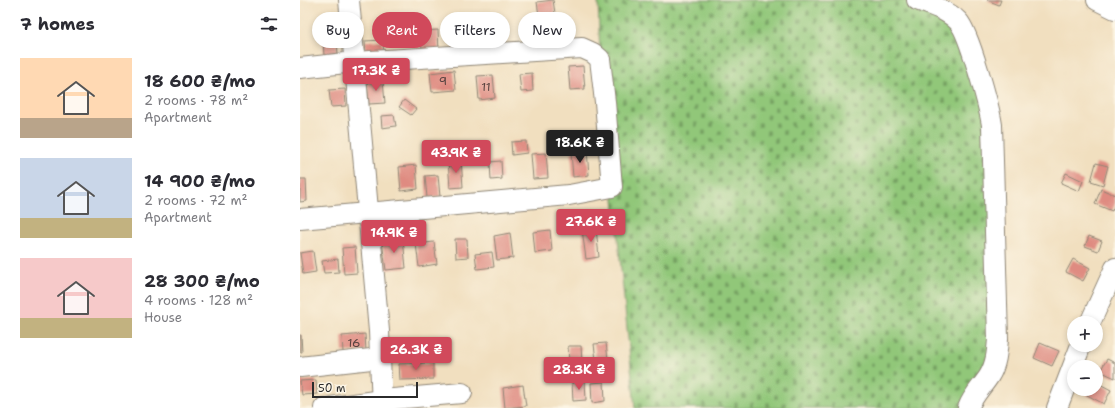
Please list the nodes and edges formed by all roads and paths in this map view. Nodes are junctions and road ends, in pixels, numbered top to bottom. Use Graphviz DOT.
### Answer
graph roads {
  1 [pos="349,0"];
  2 [pos="917,0"];
  3 [pos="1097,0"];
  4 [pos="1115,9"];
  5 [pos="355,62"];
  6 [pos="300,68"];
  7 [pos="368,212"];
  8 [pos="300,219"];
  9 [pos="1115,268"];
  10 [pos="1093,316"];
  11 [pos="1078,352"];
  12 [pos="380,358"];
  13 [pos="300,367"];
  14 [pos="462,393"];
  15 [pos="382,404"];
  16 [pos="324,408"];
  17 [pos="968,408"];
  18 [pos="1057,408"];
  1 -- 5 [label="street"];
  2 -- 17 [label="street"];
  3 -- 4 [label="street"];
  5 -- 6 [label="street"];
  5 -- 7 [label="street"];
  5 -- 7 [label="street"];
  7 -- 8 [label="street"];
  7 -- 12 [label="street"];
  9 -- 10 [label="street"];
  11 -- 18 [label="street"];
  12 -- 13 [label="street"];
  12 -- 15 [label="street"];
  14 -- 15 [label="street"];
  15 -- 16 [label="street"];
}
